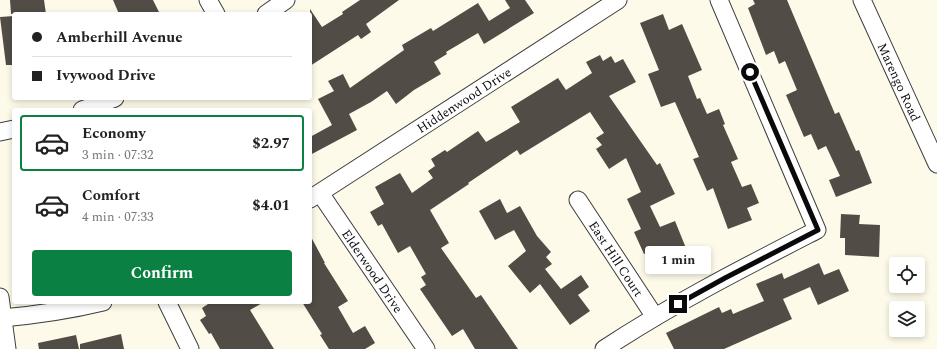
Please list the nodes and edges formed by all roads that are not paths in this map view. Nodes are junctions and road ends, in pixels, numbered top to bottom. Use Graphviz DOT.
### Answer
graph roads {
  1 [pos="208,0"];
  2 [pos="286,0"];
  3 [pos="618,0"];
  4 [pos="719,0"];
  5 [pos="862,0"];
  6 [pos="215,12"];
  7 [pos="269,12"];
  8 [pos="109,100"];
  9 [pos="87,108"];
  10 [pos="12,129"];
  11 [pos="0,132"];
  12 [pos="937,164"];
  13 [pos="315,196"];
  14 [pos="578,200"];
  15 [pos="0,297"];
  16 [pos="94,304"];
  17 [pos="168,304"];
  18 [pos="655,317"];
  19 [pos="2,318"];
  20 [pos="7,349"];
  21 [pos="190,349"];
  22 [pos="426,349"];
  23 [pos="604,349"];
  1 -- 6 [label="street"];
  2 -- 7 [label="street"];
  3 -- 13 [label="street, Hiddenwood Drive"];
  4 -- 18 [label="street"];
  5 -- 12 [label="street, Marengo Road"];
  8 -- 9 [label="street"];
  10 -- 11 [label="street"];
  13 -- 22 [label="street, Elderwood Drive"];
  14 -- 18 [label="street, East Hill Court"];
  15 -- 19 [label="street"];
  16 -- 19 [label="street"];
  17 -- 21 [label="street"];
  18 -- 23 [label="street"];
  19 -- 20 [label="street"];
}
